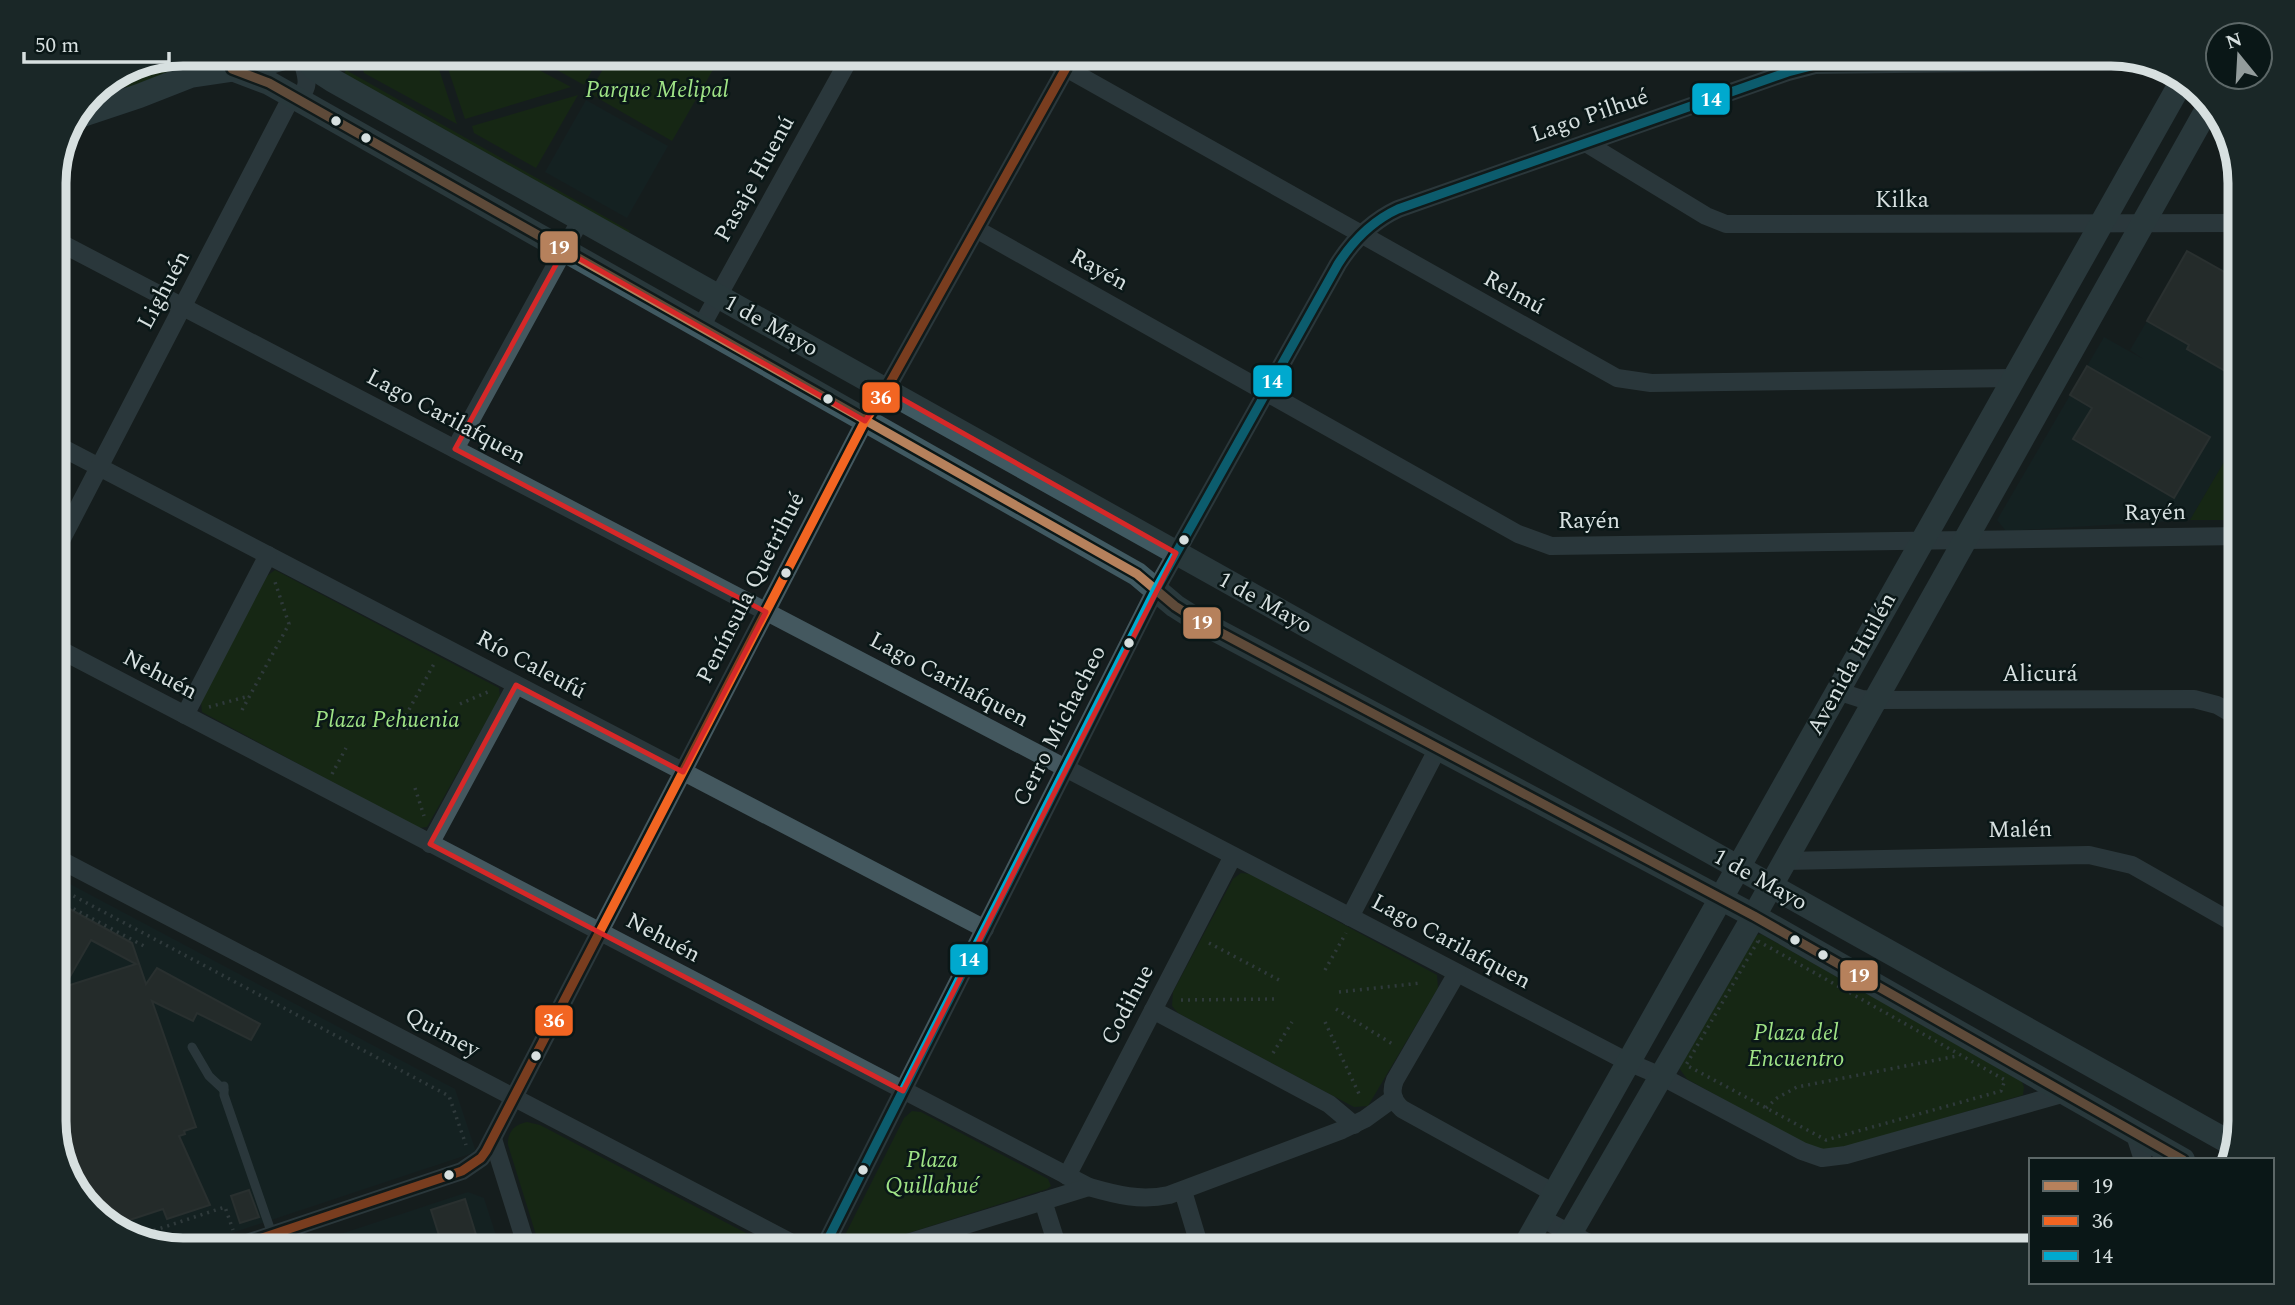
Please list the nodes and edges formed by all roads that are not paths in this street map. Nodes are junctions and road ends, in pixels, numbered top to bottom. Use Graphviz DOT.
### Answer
graph roads {
  1 [pos="250,66"];
  2 [pos="303,66"];
  3 [pos="312,66"];
  4 [pos="845,66"];
  5 [pos="1062,66"];
  6 [pos="1811,66"];
  7 [pos="1066,68"];
  8 [pos="232,69"];
  9 [pos="2178,88"];
  10 [pos="151,91"];
  11 [pos="112,92"];
  12 [pos="292,96"];
  13 [pos="91,112"];
  14 [pos="2205,113"];
  15 [pos="1586,143"];
  16 [pos="581,219"];
  17 [pos="2101,223"];
  18 [pos="2143,223"];
  19 [pos="2228,223"];
  20 [pos="976,229"];
  21 [pos="1361,234"];
  22 [pos="67,247"];
  23 [pos="564,250"];
  24 [pos="718,296"];
  25 [pos="183,307"];
  26 [pos="701,327"];
  27 [pos="2014,378"];
  28 [pos="886,390"];
  29 [pos="1265,392"];
  30 [pos="865,421"];
  31 [pos="455,449"];
  32 [pos="67,451"];
  33 [pos="99,467"];
  34 [pos="67,527"];
  35 [pos="2228,536"];
  36 [pos="1922,541"];
  37 [pos="1964,541"];
  38 [pos="1176,553"];
  39 [pos="270,563"];
  40 [pos="1156,589"];
  41 [pos="766,612"];
  42 [pos="67,653"];
  43 [pos="507,686"];
  44 [pos="1837,691"];
  45 [pos="1874,700"];
  46 [pos="193,712"];
  47 [pos="2228,712"];
  48 [pos="1438,748"];
  49 [pos="1066,769"];
  50 [pos="683,772"];
  51 [pos="429,836"];
  52 [pos="1233,856"];
  53 [pos="1783,861"];
  54 [pos="67,864"];
  55 [pos="1737,867"];
  56 [pos="1771,886"];
  57 [pos="1720,899"];
  58 [pos="1754,916"];
  59 [pos="2228,920"];
  60 [pos="1348,924"];
  61 [pos="985,929"];
  62 [pos="600,933"];
  63 [pos="1457,973"];
  64 [pos="1153,1010"];
  65 [pos="192,1047"];
  66 [pos="1628,1062"];
  67 [pos="1661,1076"];
  68 [pos="903,1091"];
  69 [pos="2065,1093"];
  70 [pos="514,1098"];
  71 [pos="1394,1098"];
  72 [pos="1354,1125"];
  73 [pos="2134,1132"];
  74 [pos="492,1139"];
  75 [pos="2226,1141"];
  76 [pos="2142,1158"];
  77 [pos="2180,1158"];
  78 [pos="1067,1176"];
  79 [pos="1089,1187"];
  80 [pos="1183,1191"];
  81 [pos="1554,1193"];
  82 [pos="1044,1201"];
  83 [pos="1541,1218"];
  84 [pos="272,1234"];
  85 [pos="254,1238"];
  86 [pos="524,1238"];
  87 [pos="782,1238"];
  88 [pos="829,1238"];
  89 [pos="942,1238"];
  90 [pos="1055,1238"];
  91 [pos="1198,1238"];
  92 [pos="1529,1238"];
  93 [pos="1561,1238"];
  94 [pos="1567,1238"];
  1 -- 8 [label="main road"];
  2 -- 12 [label="street, Lighuén"];
  3 -- 16 [label="main road, 1 de Mayo"];
  4 -- 24 [label="street, Pasaje Huenú"];
  5 -- 7 [label="street, Relmú"];
  6 -- 15 [label="street, Lago Pilhué"];
  7 -- 20 [label="street, Península Quetrihué"];
  7 -- 21 [label="street, Relmú"];
  8 -- 10 [label="main road"];
  8 -- 12 [label="main road, 1 de Mayo"];
  9 -- 17 [label="main road, Avenida Huilén"];
  10 -- 11 [label="main road"];
  10 -- 13 [label="main road"];
  12 -- 23 [label="main road, 1 de Mayo"];
  12 -- 25 [label="street, Lighuén"];
  14 -- 18 [label="main road, Avenida Huilén"];
  15 -- 17 [label="street, Kilka"];
  15 -- 21 [label="street, Lago Pilhué"];
  16 -- 23 [label="street"];
  16 -- 24 [label="main road, 1 de Mayo"];
  17 -- 18 [label="street, Kilka"];
  17 -- 27 [label="main road, Avenida Huilén"];
  18 -- 19 [label="street, Kilka"];
  18 -- 37 [label="main road, Avenida Huilén"];
  20 -- 28 [label="street, Península Quetrihué"];
  20 -- 29 [label="street, Rayén"];
  21 -- 27 [label="street, Relmú"];
  21 -- 29 [label="street, Cerro Michacheo"];
  22 -- 25 [label="street, Lago Carilafquen"];
  23 -- 26 [label="main road, 1 de Mayo"];
  23 -- 31 [label="street"];
  24 -- 26 [label="street, Pasaje Huenú"];
  24 -- 28 [label="main road, 1 de Mayo"];
  25 -- 31 [label="street, Lago Carilafquen"];
  25 -- 33 [label="street, Lighuén"];
  26 -- 30 [label="main road, 1 de Mayo"];
  27 -- 36 [label="main road, Avenida Huilén"];
  28 -- 30 [label="street, Península Quetrihué"];
  28 -- 38 [label="main road, 1 de Mayo"];
  29 -- 36 [label="street, Rayén"];
  29 -- 38 [label="street, Cerro Michacheo"];
  30 -- 40 [label="main road, 1 de Mayo"];
  30 -- 41 [label="street, Península Quetrihué"];
  31 -- 41 [label="street, Lago Carilafquen"];
  32 -- 33 [label="street, Río Caleufú"];
  33 -- 34 [label="street, Lighuén"];
  33 -- 39 [label="street, Río Caleufú"];
  35 -- 37 [label="street, Rayén"];
  36 -- 37 [label="street, Rayén"];
  36 -- 44 [label="main road, Avenida Huilén"];
  37 -- 45 [label="main road, Avenida Huilén"];
  38 -- 40 [label="street, Cerro Michacheo"];
  38 -- 55 [label="main road, 1 de Mayo"];
  39 -- 43 [label="street, Río Caleufú"];
  39 -- 46 [label="street"];
  40 -- 48 [label="main road, 1 de Mayo"];
  40 -- 49 [label="street, Cerro Michacheo"];
  41 -- 49 [label="street, Lago Carilafquen"];
  41 -- 50 [label="street, Península Quetrihué"];
  42 -- 46 [label="street, Nehuén"];
  43 -- 50 [label="street, Río Caleufú"];
  43 -- 51 [label="street"];
  44 -- 45 [label="street, Alicurá"];
  44 -- 55 [label="main road, Avenida Huilén"];
  45 -- 47 [label="street, Alicurá"];
  45 -- 53 [label="main road, Avenida Huilén"];
  46 -- 51 [label="street, Nehuén"];
  48 -- 57 [label="main road, 1 de Mayo"];
  48 -- 60 [label="street"];
  49 -- 52 [label="street, Lago Carilafquen"];
  49 -- 61 [label="street, Cerro Michacheo"];
  50 -- 61 [label="street, Río Caleufú"];
  50 -- 62 [label="street, Península Quetrihué"];
  51 -- 62 [label="street, Nehuén"];
  52 -- 60 [label="street, Lago Carilafquen"];
  52 -- 64 [label="street, Codihue"];
  53 -- 56 [label="main road, Avenida Huilén"];
  53 -- 59 [label="street, Malén"];
  54 -- 70 [label="street, Quimey"];
  55 -- 56 [label="main road, 1 de Mayo"];
  55 -- 57 [label="main road, Avenida Huilén"];
  56 -- 58 [label="main road, Avenida Huilén"];
  56 -- 75 [label="main road, 1 de Mayo"];
  57 -- 58 [label="main road, 1 de Mayo"];
  57 -- 66 [label="main road, Avenida Huilén"];
  58 -- 67 [label="main road, Avenida Huilén"];
  58 -- 69 [label="main road, 1 de Mayo"];
  60 -- 63 [label="street, Lago Carilafquen"];
  61 -- 68 [label="street, Cerro Michacheo"];
  62 -- 68 [label="street, Nehuén"];
  62 -- 70 [label="street, Península Quetrihué"];
  63 -- 66 [label="street, Lago Carilafquen"];
  63 -- 71 [label="street"];
  64 -- 72 [label="street"];
  64 -- 78 [label="street, Codihue"];
  65 -- 84 [label="lane"];
  66 -- 67 [label="street, Lago Carilafquen"];
  66 -- 81 [label="main road, Avenida Huilén"];
  67 -- 69 [label="street, Lago Carilafquen"];
  67 -- 94 [label="main road, Avenida Huilén"];
  68 -- 78 [label="street, Nehuén"];
  68 -- 88 [label="street, Cerro Michacheo"];
  69 -- 73 [label="main road, 1 de Mayo"];
  70 -- 74 [label="street, Península Quetrihué"];
  70 -- 87 [label="street, Quimey"];
  71 -- 72 [label="street, Nehuén"];
  71 -- 81 [label="street"];
  72 -- 80 [label="street, Nehuén"];
  73 -- 76 [label="street"];
  73 -- 77 [label="main road, 1 de Mayo"];
  74 -- 84 [label="street, Península Quetrihué"];
  74 -- 86 [label="street"];
  78 -- 79 [label="street, Nehuén"];
  79 -- 80 [label="street, Nehuén"];
  79 -- 82 [label="street"];
  80 -- 91 [label="street"];
  81 -- 83 [label="main road, Avenida Huilén"];
  82 -- 89 [label="street"];
  82 -- 90 [label="street"];
  83 -- 92 [label="main road, Avenida Huilén"];
  83 -- 93 [label="street"];
  84 -- 85 [label="street, Península Quetrihué"];
}
